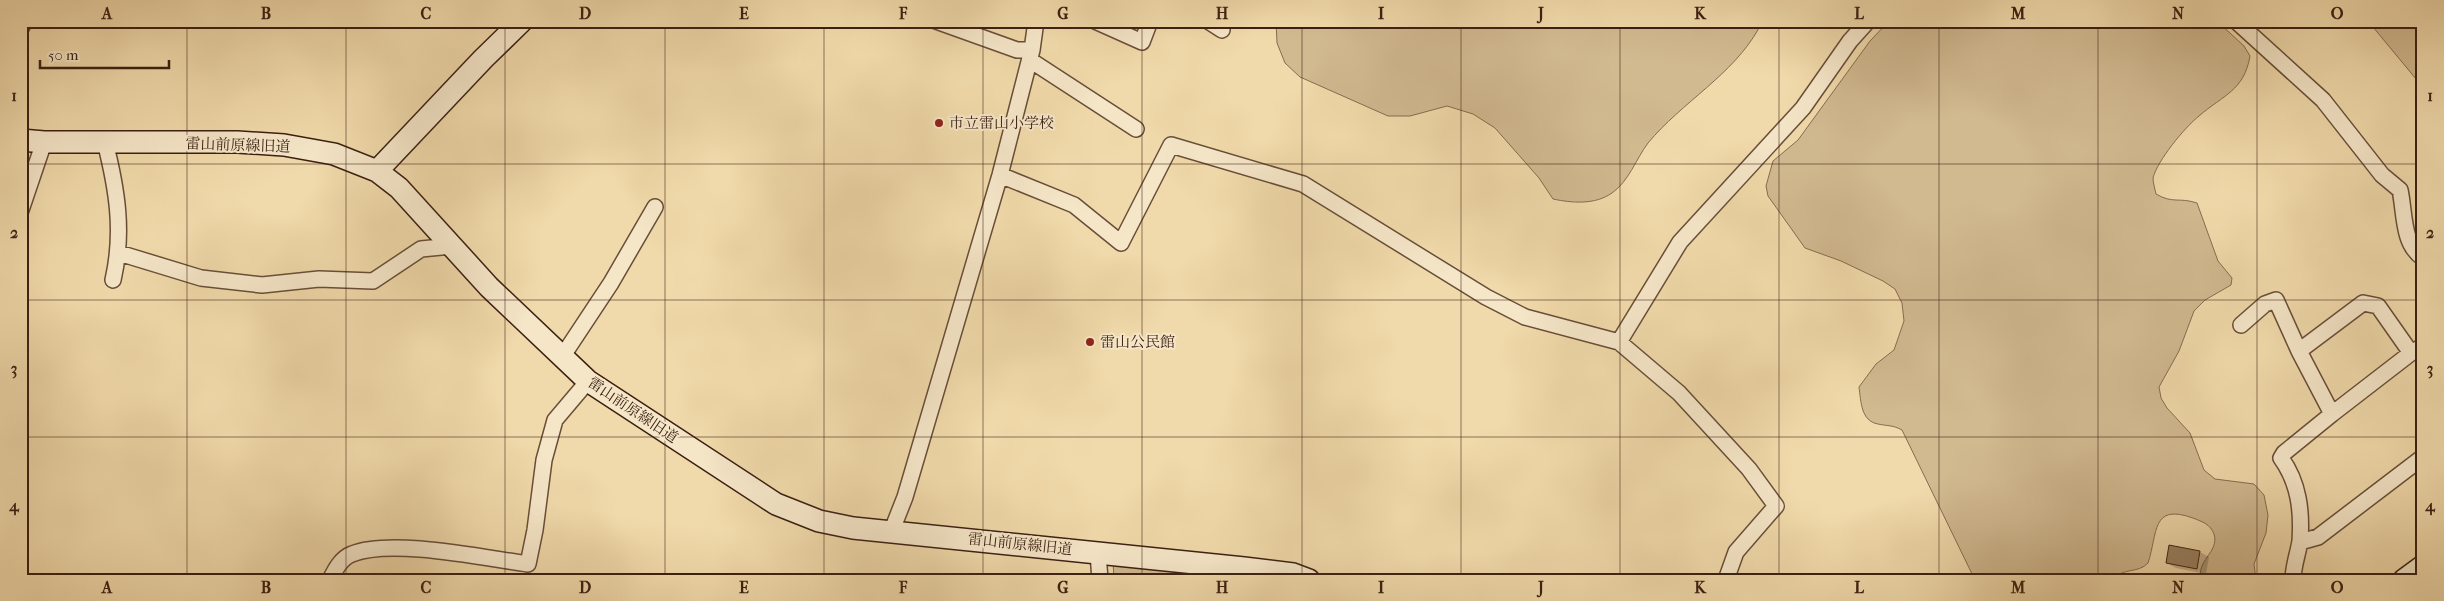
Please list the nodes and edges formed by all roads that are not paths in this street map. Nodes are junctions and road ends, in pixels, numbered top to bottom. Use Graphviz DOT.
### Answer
graph roads {
  1 [pos="25,21"];
  2 [pos="522,21"];
  3 [pos="936,21"];
  4 [pos="1036,21"];
  5 [pos="1095,21"];
  6 [pos="1150,21"];
  7 [pos="1208,21"];
  8 [pos="1868,21"];
  9 [pos="2236,21"];
  10 [pos="21,28"];
  11 [pos="1222,30"];
  12 [pos="1031,55"];
  13 [pos="1136,130"];
  14 [pos="21,140"];
  15 [pos="44,142"];
  16 [pos="105,142"];
  17 [pos="377,171"];
  18 [pos="1000,175"];
  19 [pos="655,207"];
  20 [pos="21,210"];
  21 [pos="452,246"];
  22 [pos="119,253"];
  23 [pos="2423,258"];
  24 [pos="113,280"];
  25 [pos="2241,325"];
  26 [pos="1619,342"];
  27 [pos="2417,350"];
  28 [pos="2299,351"];
  29 [pos="562,357"];
  30 [pos="588,381"];
  31 [pos="2332,414"];
  32 [pos="2423,457"];
  33 [pos="892,530"];
  34 [pos="2300,542"];
  35 [pos="1098,553"];
  36 [pos="2423,566"];
  37 [pos="330,580"];
  38 [pos="1100,580"];
  39 [pos="1309,580"];
  40 [pos="1726,580"];
  41 [pos="2292,580"];
  42 [pos="2404,580"];
  1 -- 10 [label="street"];
  2 -- 17 [label="street"];
  3 -- 12 [label="street"];
  4 -- 12 [label="street"];
  5 -- 6 [label="street"];
  7 -- 11 [label="street"];
  8 -- 26 [label="street"];
  9 -- 23 [label="street"];
  12 -- 13 [label="street"];
  12 -- 18 [label="street"];
  14 -- 15 [label="street, 雷山前原線旧道"];
  15 -- 16 [label="street, 雷山前原線旧道"];
  15 -- 20 [label="street"];
  16 -- 17 [label="street, 雷山前原線旧道"];
  16 -- 22 [label="street"];
  17 -- 21 [label="street, 雷山前原線旧道"];
  18 -- 26 [label="street"];
  18 -- 33 [label="street"];
  19 -- 29 [label="street"];
  21 -- 22 [label="street"];
  21 -- 29 [label="street, 雷山前原線旧道"];
  22 -- 24 [label="street"];
  25 -- 28 [label="street"];
  26 -- 40 [label="street"];
  27 -- 28 [label="street"];
  27 -- 31 [label="street"];
  28 -- 31 [label="street"];
  29 -- 30 [label="street, 雷山前原線旧道"];
  30 -- 33 [label="street, 雷山前原線旧道"];
  30 -- 37 [label="street"];
  31 -- 34 [label="street"];
  32 -- 34 [label="street"];
  33 -- 35 [label="street, 雷山前原線旧道"];
  34 -- 41 [label="street"];
  35 -- 38 [label="street"];
  35 -- 39 [label="street, 雷山前原線旧道"];
  36 -- 42 [label="street"];
}
